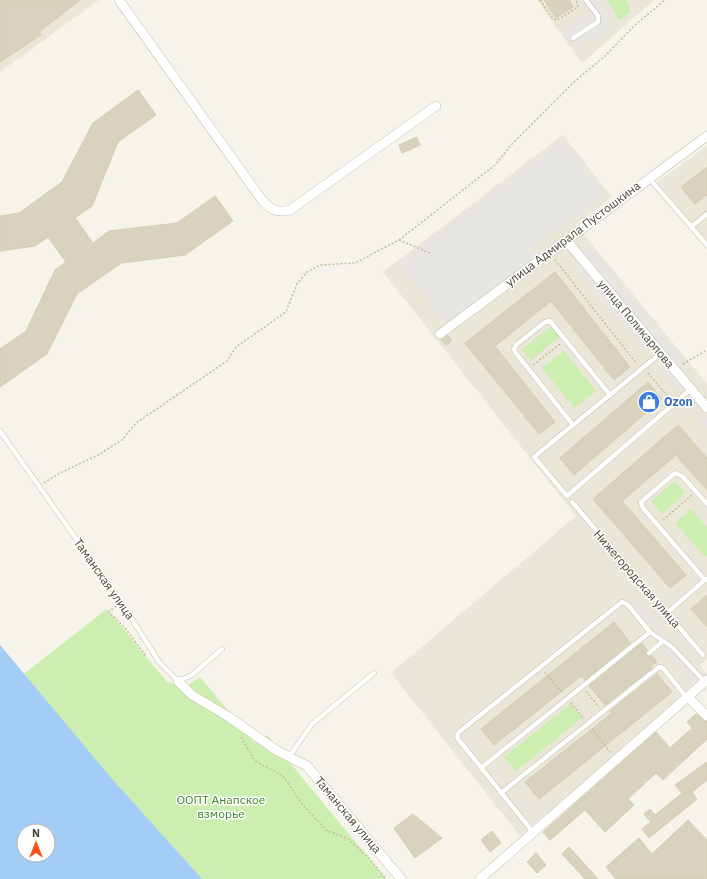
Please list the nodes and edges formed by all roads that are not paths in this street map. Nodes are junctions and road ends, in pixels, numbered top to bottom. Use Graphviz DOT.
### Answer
graph roads {
  1 [pos="119,0"];
  2 [pos="586,0"];
  3 [pos="573,38"];
  4 [pos="436,106"];
  5 [pos="707,136"];
  6 [pos="649,178"];
  7 [pos="707,214"];
  8 [pos="692,227"];
  9 [pos="566,240"];
  10 [pos="707,245"];
  11 [pos="440,334"];
  12 [pos="661,353"];
  13 [pos="691,389"];
  14 [pos="610,394"];
  15 [pos="707,408"];
  16 [pos="573,425"];
  17 [pos="0,431"];
  18 [pos="572,502"];
  19 [pos="707,504"];
  20 [pos="706,579"];
  21 [pos="667,613"];
  22 [pos="650,632"];
  23 [pos="663,641"];
  24 [pos="222,649"];
  25 [pos="649,652"];
  26 [pos="703,655"];
  27 [pos="374,673"];
  28 [pos="178,681"];
  29 [pos="706,681"];
  30 [pos="687,697"];
  31 [pos="707,716"];
  32 [pos="289,757"];
  33 [pos="481,768"];
  34 [pos="501,793"];
  35 [pos="533,832"];
  36 [pos="402,879"];
  37 [pos="480,879"];
  1 -- 4 [label="street"];
  2 -- 3 [label="lane"];
  5 -- 6 [label="street, улица Адмирала Пустошкина"];
  6 -- 8 [label="lane"];
  6 -- 9 [label="street, улица Адмирала Пустошкина"];
  7 -- 8 [label="lane"];
  8 -- 10 [label="lane"];
  9 -- 11 [label="street, улица Адмирала Пустошкина"];
  9 -- 12 [label="street, улица Поликарпова"];
  12 -- 13 [label="street, улица Поликарпова"];
  12 -- 14 [label="lane"];
  13 -- 15 [label="street, улица Поликарпова"];
  13 -- 16 [label="lane"];
  14 -- 16 [label="lane"];
  14 -- 16 [label="lane"];
  17 -- 28 [label="lane, Таманская улица"];
  18 -- 21 [label="lane, Нижегородская улица"];
  19 -- 20 [label="lane"];
  20 -- 21 [label="lane"];
  21 -- 26 [label="lane, Нижегородская улица"];
  22 -- 23 [label="lane"];
  22 -- 33 [label="lane"];
  22 -- 33 [label="lane"];
  23 -- 25 [label="lane"];
  23 -- 29 [label="lane"];
  24 -- 28 [label="lane"];
  27 -- 32 [label="lane"];
  28 -- 32 [label="street, Таманская улица"];
  29 -- 30 [label="street"];
  30 -- 31 [label="street"];
  30 -- 34 [label="lane"];
  30 -- 35 [label="street"];
  32 -- 36 [label="street, Таманская улица"];
  33 -- 34 [label="lane"];
  34 -- 35 [label="lane"];
  35 -- 37 [label="street"];
}
